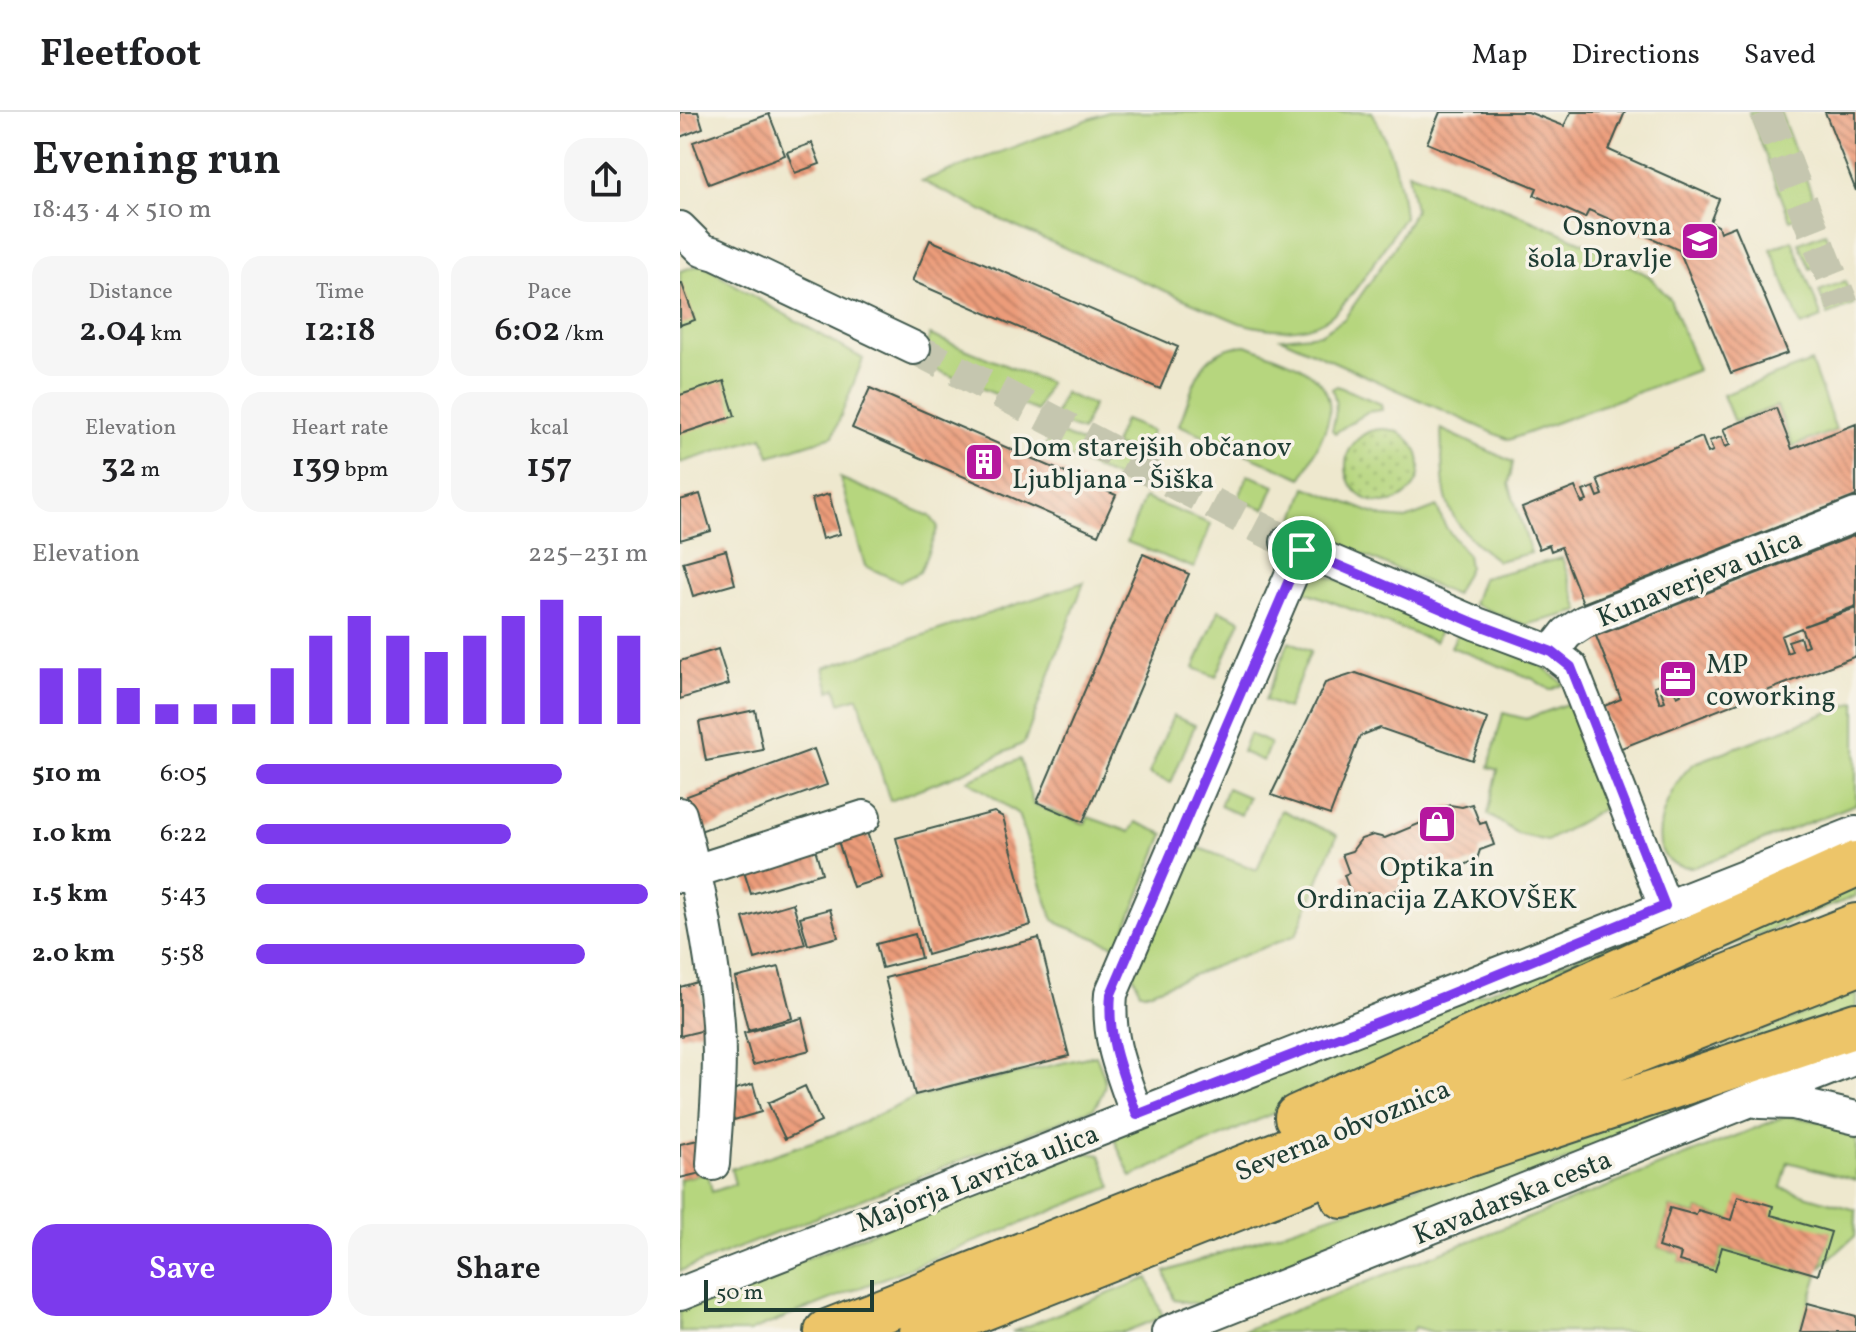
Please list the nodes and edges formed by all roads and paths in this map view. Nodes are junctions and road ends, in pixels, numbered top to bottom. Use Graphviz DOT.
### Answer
graph roads {
  1 [pos="680,228"];
  2 [pos="914,348"];
  3 [pos="1856,515"];
  4 [pos="1552,652"];
  5 [pos="680,814"];
  6 [pos="864,817"];
  7 [pos="1856,833"];
  8 [pos="1856,864"];
  9 [pos="688,873"];
  10 [pos="1665,906"];
  11 [pos="1856,926"];
  12 [pos="1856,964"];
  13 [pos="1856,1025"];
  14 [pos="1856,1060"];
  15 [pos="1749,1102"];
  16 [pos="1856,1110"];
  17 [pos="1137,1115"];
  18 [pos="1856,1118"];
  19 [pos="713,1164"];
  20 [pos="1038,1249"];
  21 [pos="1113,1257"];
  22 [pos="680,1294"];
  23 [pos="827,1332"];
  24 [pos="922,1332"];
  25 [pos="1168,1332"];
  1 -- 2 [label="street"];
  3 -- 4 [label="street, Kunaverjeva ulica"];
  4 -- 10 [label="street"];
  4 -- 17 [label="street"];
  5 -- 9 [label="street"];
  6 -- 9 [label="street"];
  7 -- 10 [label="street, Majorja Lavriča ulica"];
  8 -- 20 [label="highway"];
  9 -- 19 [label="street"];
  10 -- 17 [label="street, Majorja Lavriča ulica"];
  11 -- 20 [label="highway, Severna obvoznica"];
  12 -- 21 [label="highway, Severna obvoznica"];
  13 -- 21 [label="highway"];
  14 -- 15 [label="street, Kavadarska cesta"];
  14 -- 16 [label="street"];
  15 -- 18 [label="street"];
  15 -- 25 [label="street, Kavadarska cesta"];
  17 -- 22 [label="street, Majorja Lavriča ulica"];
  20 -- 23 [label="highway, Severna obvoznica"];
  21 -- 24 [label="highway, Severna obvoznica"];
}
